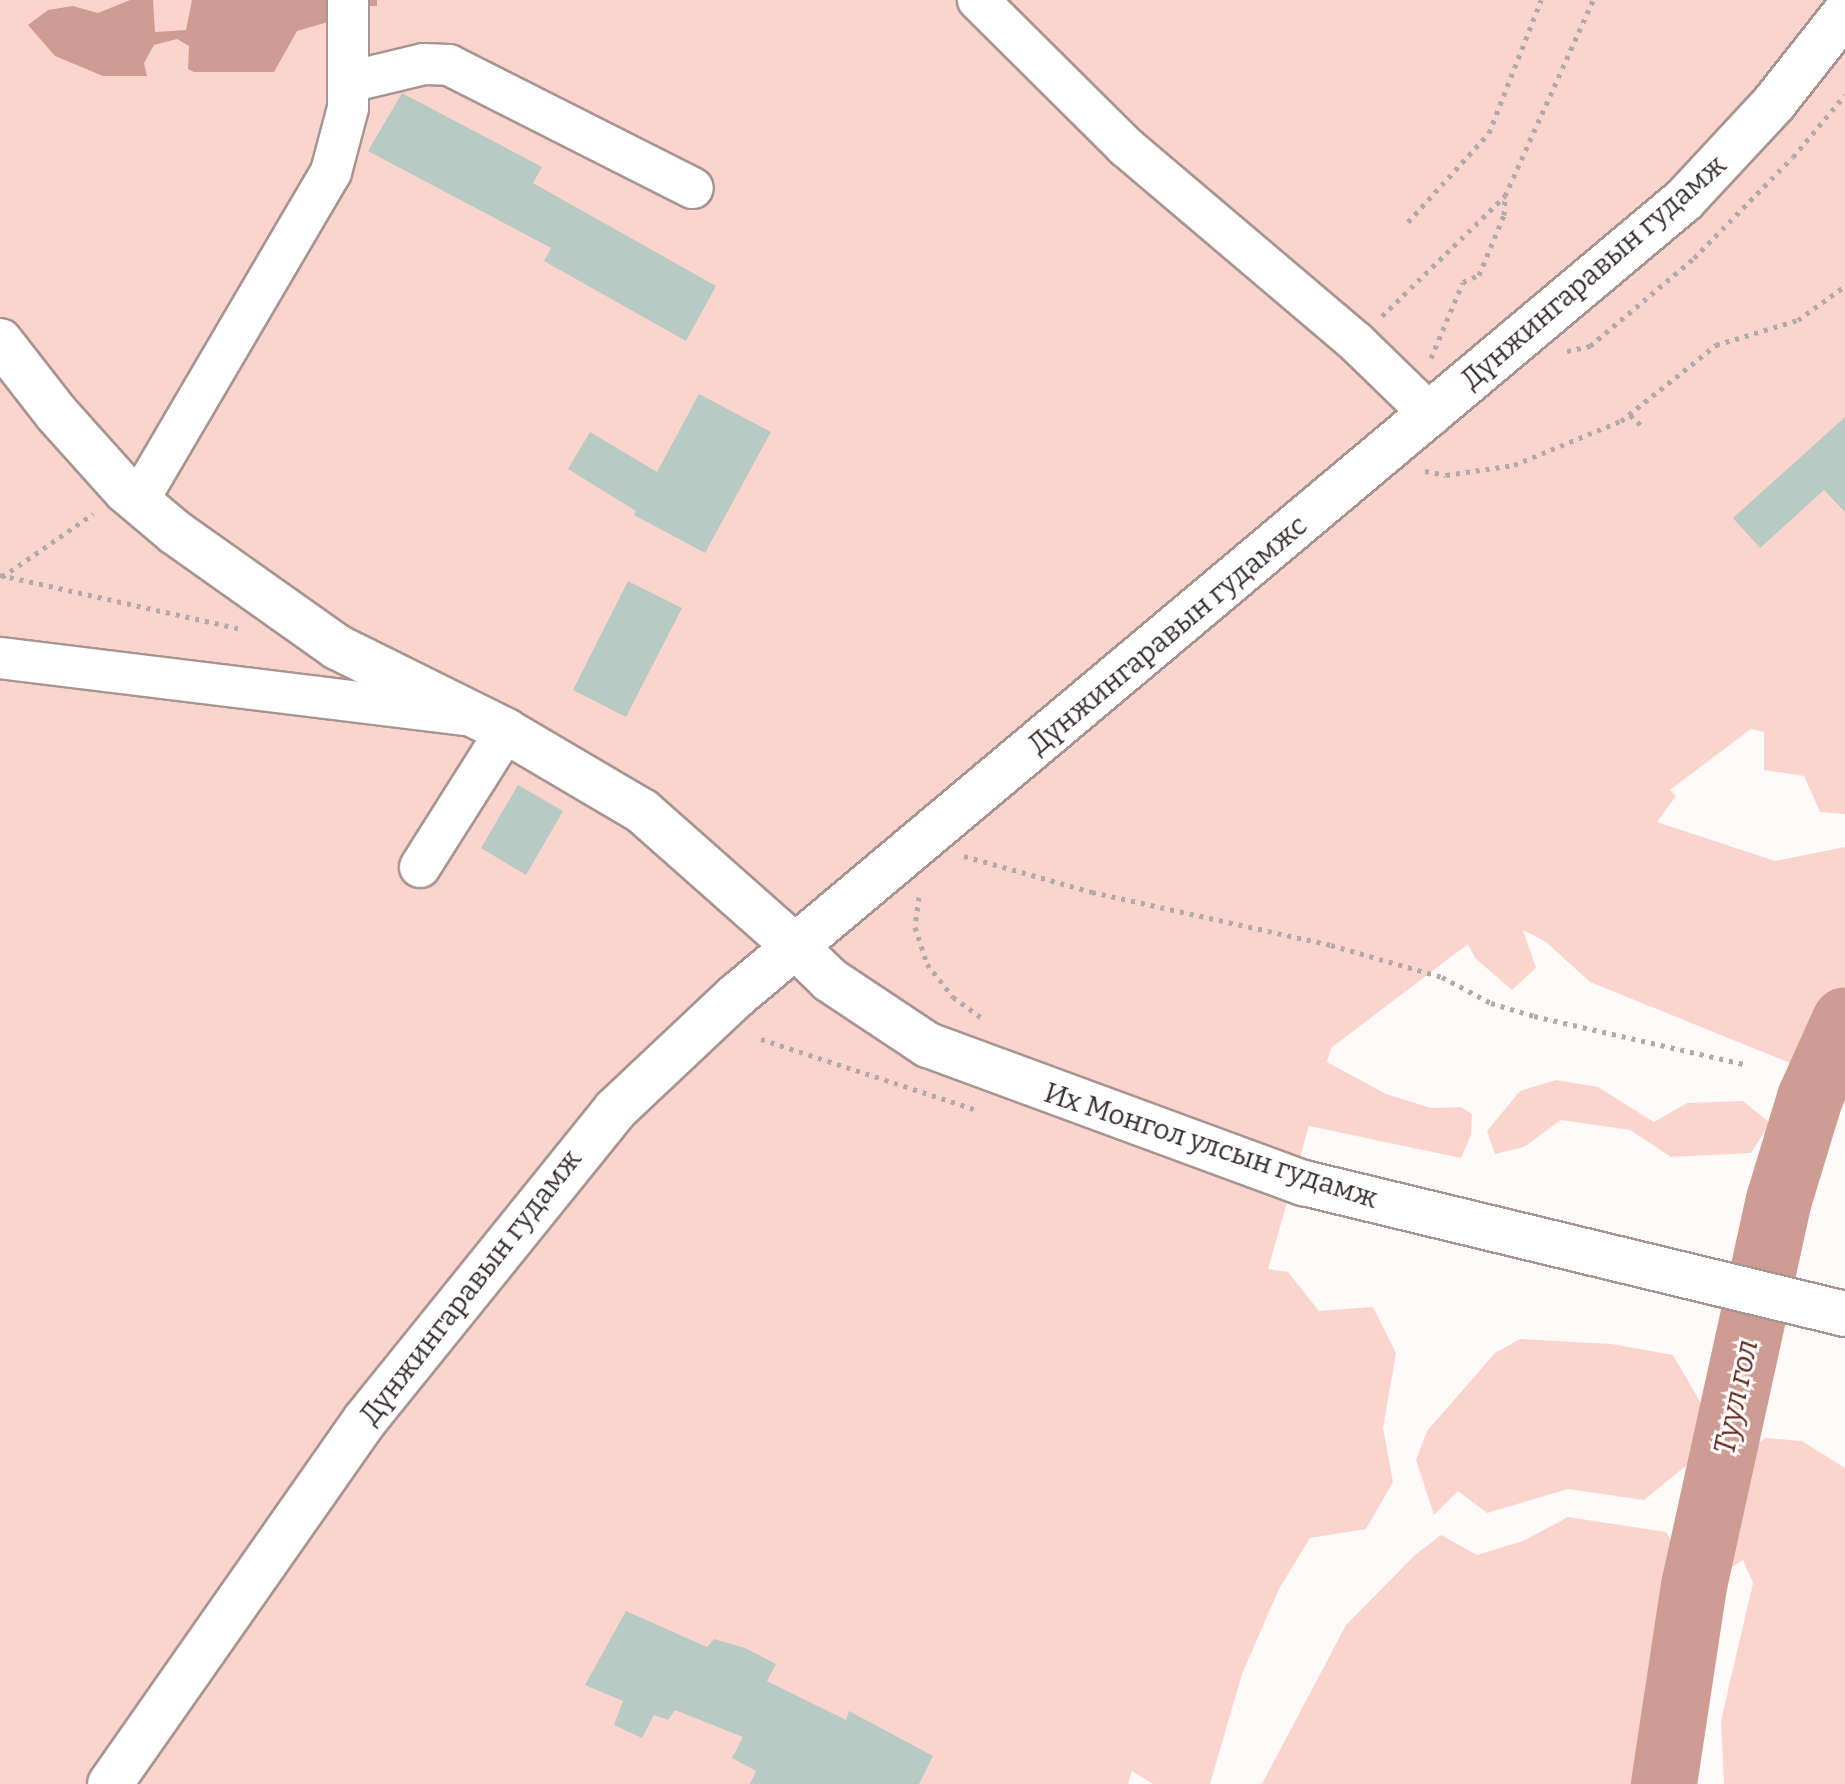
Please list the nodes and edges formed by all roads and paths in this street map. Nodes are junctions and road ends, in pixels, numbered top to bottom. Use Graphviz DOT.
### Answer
graph roads {
  1 [pos="978,0"];
  2 [pos="1541,0"];
  3 [pos="1592,1"];
  4 [pos="1845,13"];
  5 [pos="349,14"];
  6 [pos="349,82"];
  7 [pos="693,188"];
  8 [pos="1505,196"];
  9 [pos="1408,222"];
  10 [pos="1845,286"];
  11 [pos="0,341"];
  12 [pos="1356,342"];
  13 [pos="1424,406"];
  14 [pos="1630,415"];
  15 [pos="1643,427"];
  16 [pos="1394,445"];
  17 [pos="132,496"];
  18 [pos="1,576"];
  19 [pos="252,631"];
  20 [pos="0,658"];
  21 [pos="493,724"];
  22 [pos="969,843"];
  23 [pos="420,867"];
  24 [pos="914,874"];
  25 [pos="797,948"];
  26 [pos="990,1024"];
  27 [pos="1744,1064"];
  28 [pos="1845,1314"];
  29 [pos="110,1784"];
  1 -- 12 [label="street"];
  2 -- 9 [label="path"];
  3 -- 8 [label="path"];
  4 -- 13 [label="main road, Дүнжингаравын гудамж"];
  5 -- 6 [label="street"];
  6 -- 7 [label="street"];
  6 -- 17 [label="street"];
  8 -- 12 [label="path"];
  8 -- 13 [label="path"];
  10 -- 14 [label="path"];
  11 -- 17 [label="main road, Их Монгол улсын гудамж"];
  12 -- 13 [label="street"];
  13 -- 16 [label="main road, Дүнжингаравын гудамжс"];
  14 -- 15 [label="path"];
  14 -- 16 [label="path"];
  16 -- 24 [label="main road, Дүнжингаравын гудамжс"];
  17 -- 18 [label="path"];
  17 -- 21 [label="main road, Их Монгол улсын гудамж"];
  18 -- 19 [label="path"];
  20 -- 21 [label="street"];
  21 -- 23 [label="street"];
  21 -- 25 [label="main road, Их Монгол улсын гудамж"];
  22 -- 27 [label="path"];
  24 -- 25 [label="main road, Дүнжингаравын гудамж"];
  24 -- 26 [label="path"];
  25 -- 28 [label="main road, Их Монгол улсын гудамж"];
  25 -- 29 [label="main road, Дүнжингаравын гудамж"];
}
